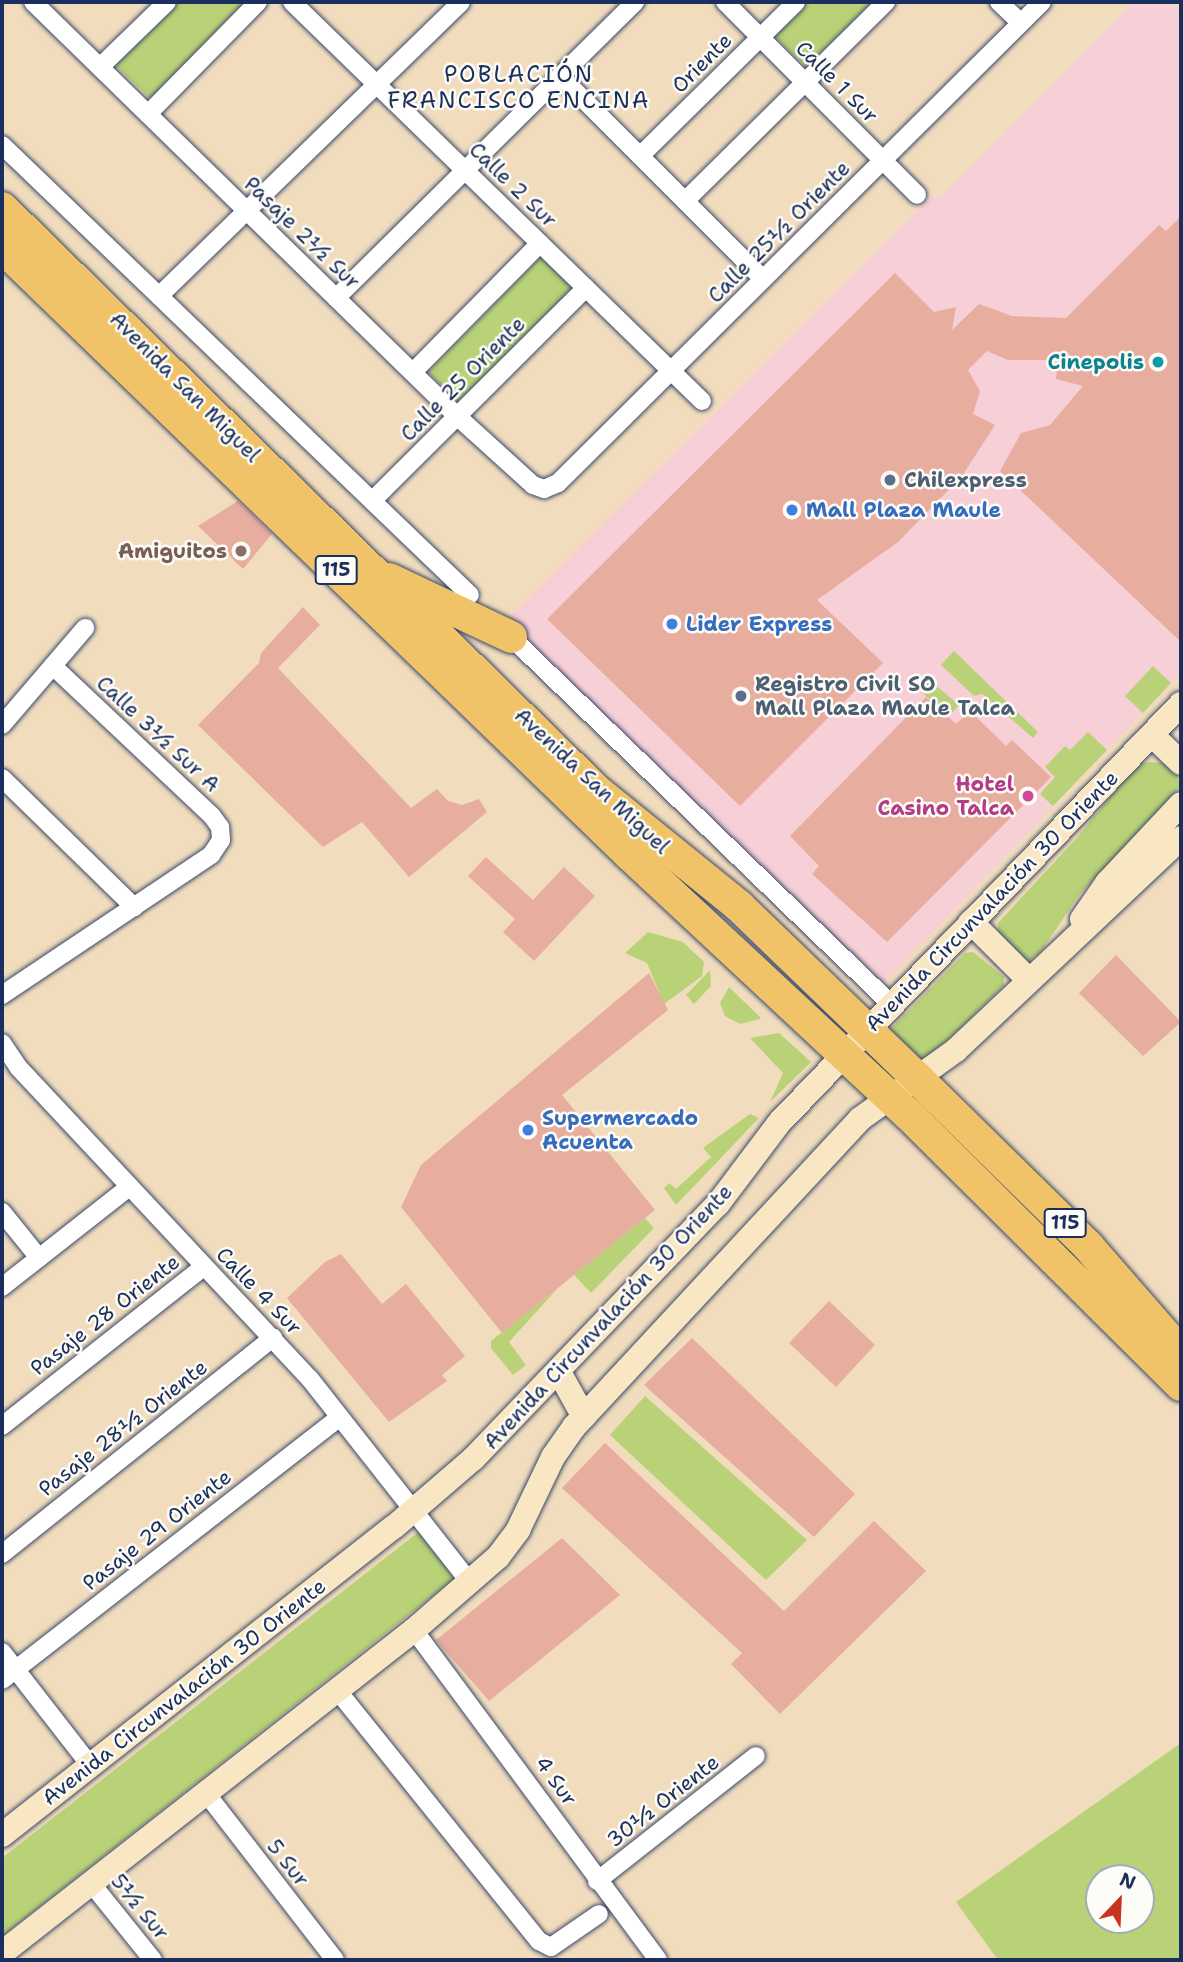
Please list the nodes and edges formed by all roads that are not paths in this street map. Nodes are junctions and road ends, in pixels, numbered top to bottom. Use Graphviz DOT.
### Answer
graph roads {
  1 [pos="33,2"];
  2 [pos="167,2"];
  3 [pos="258,2"];
  4 [pos="292,2"];
  5 [pos="461,2"];
  6 [pos="635,2"];
  7 [pos="725,2"];
  8 [pos="796,2"];
  9 [pos="886,2"];
  10 [pos="999,2"];
  11 [pos="1042,2"];
  12 [pos="1021,23"];
  13 [pos="760,37"];
  14 [pos="100,67"];
  15 [pos="560,76"];
  16 [pos="805,82"];
  17 [pos="376,84"];
  18 [pos="148,114"];
  19 [pos="2,145"];
  20 [pos="640,156"];
  21 [pos="883,160"];
  22 [pos="465,170"];
  23 [pos="917,195"];
  24 [pos="685,201"];
  25 [pos="2,208"];
  26 [pos="246,211"];
  27 [pos="540,243"];
  28 [pos="6,259"];
  29 [pos="763,279"];
  30 [pos="586,288"];
  31 [pos="159,296"];
  32 [pos="336,298"];
  33 [pos="671,371"];
  34 [pos="413,372"];
  35 [pos="702,401"];
  36 [pos="458,416"];
  37 [pos="544,489"];
  38 [pos="372,501"];
  39 [pos="375,573"];
  40 [pos="470,595"];
  41 [pos="85,628"];
  42 [pos="511,636"];
  43 [pos="52,666"];
  44 [pos="1181,704"];
  45 [pos="2,725"];
  46 [pos="1152,735"];
  47 [pos="1181,763"];
  48 [pos="2,778"];
  49 [pos="1181,804"];
  50 [pos="1181,838"];
  51 [pos="134,907"];
  52 [pos="971,922"];
  53 [pos="1073,939"];
  54 [pos="1028,980"];
  55 [pos="2,995"];
  56 [pos="891,1005"];
  57 [pos="867,1030"];
  58 [pos="2,1043"];
  59 [pos="844,1055"];
  60 [pos="918,1078"];
  61 [pos="889,1097"];
  62 [pos="129,1187"];
  63 [pos="2,1212"];
  64 [pos="40,1258"];
  65 [pos="203,1266"];
  66 [pos="2,1287"];
  67 [pos="273,1338"];
  68 [pos="1181,1353"];
  69 [pos="559,1372"];
  70 [pos="1181,1385"];
  71 [pos="340,1417"];
  72 [pos="584,1417"];
  73 [pos="2,1426"];
  74 [pos="414,1510"];
  75 [pos="2,1554"];
  76 [pos="470,1582"];
  77 [pos="414,1630"];
  78 [pos="2,1651"];
  79 [pos="9,1674"];
  80 [pos="337,1690"];
  81 [pos="757,1756"];
  82 [pos="90,1765"];
  83 [pos="206,1793"];
  84 [pos="2,1835"];
  85 [pos="597,1881"];
  86 [pos="91,1883"];
  87 [pos="599,1914"];
  88 [pos="2,1953"];
  89 [pos="153,1960"];
  90 [pos="335,1960"];
  91 [pos="659,1960"];
  1 -- 14 [label="street, Pasaje 2½ Sur"];
  2 -- 14 [label="street"];
  3 -- 18 [label="street"];
  4 -- 17 [label="street, Calle 2 Sur"];
  5 -- 17 [label="street"];
  6 -- 15 [label="street"];
  7 -- 13 [label="street, Calle 1 Sur"];
  8 -- 13 [label="street, Oriente"];
  9 -- 16 [label="street"];
  10 -- 12 [label="street"];
  11 -- 12 [label="street, Calle 25½ Oriente"];
  12 -- 21 [label="street, Calle 25½ Oriente"];
  13 -- 16 [label="street, Calle 1 Sur"];
  13 -- 20 [label="street, Oriente"];
  14 -- 18 [label="street, Pasaje 2½ Sur"];
  15 -- 20 [label="street"];
  15 -- 22 [label="street"];
  16 -- 21 [label="street, Calle 1 Sur"];
  16 -- 24 [label="street"];
  17 -- 22 [label="street, Calle 2 Sur"];
  17 -- 26 [label="street"];
  18 -- 26 [label="street, Pasaje 2½ Sur"];
  19 -- 31 [label="street"];
  20 -- 24 [label="street"];
  21 -- 23 [label="street, Calle 1 Sur"];
  21 -- 29 [label="street, Calle 25½ Oriente"];
  22 -- 27 [label="street, Calle 2 Sur"];
  22 -- 32 [label="street"];
  24 -- 29 [label="street"];
  25 -- 39 [label="highway, Avenida San Miguel / 115"];
  26 -- 31 [label="street"];
  26 -- 32 [label="street, Pasaje 2½ Sur"];
  27 -- 30 [label="street, Calle 2 Sur"];
  27 -- 34 [label="street"];
  28 -- 59 [label="highway, Avenida San Miguel / 115"];
  29 -- 33 [label="street, Calle 25½ Oriente"];
  30 -- 33 [label="street, Calle 2 Sur"];
  30 -- 36 [label="street, Calle 25 Oriente"];
  31 -- 38 [label="street"];
  32 -- 34 [label="street, Pasaje 2½ Sur"];
  33 -- 35 [label="street, Calle 2 Sur"];
  33 -- 37 [label="street, Calle 25½ Oriente"];
  34 -- 36 [label="street, Pasaje 2½ Sur"];
  36 -- 37 [label="street, Pasaje 2½ Sur"];
  36 -- 38 [label="street, Calle 25 Oriente"];
  38 -- 40 [label="street"];
  39 -- 42 [label="highway"];
  39 -- 57 [label="highway, Avenida San Miguel / 115"];
  41 -- 43 [label="street"];
  42 -- 56 [label="street"];
  43 -- 45 [label="street"];
  43 -- 51 [label="street, Calle 3½ Sur A"];
  44 -- 46 [label="main road, Avenida Circunvalación 30 Oriente"];
  46 -- 47 [label="main road"];
  46 -- 52 [label="main road, Avenida Circunvalación 30 Oriente"];
  48 -- 51 [label="street"];
  49 -- 53 [label="main road"];
  50 -- 53 [label="main road"];
  51 -- 55 [label="street"];
  52 -- 54 [label="main road"];
  52 -- 56 [label="main road, Avenida Circunvalación 30 Oriente"];
  53 -- 54 [label="main road"];
  54 -- 60 [label="main road"];
  56 -- 57 [label="main road, Avenida Circunvalación 30 Oriente"];
  57 -- 59 [label="main road, Avenida Circunvalación 30 Oriente"];
  57 -- 60 [label="highway, Avenida San Miguel / 115"];
  58 -- 62 [label="street, Calle 4 Sur"];
  59 -- 61 [label="highway, Avenida San Miguel / 115"];
  59 -- 69 [label="main road, Avenida Circunvalación 30 Oriente"];
  60 -- 61 [label="main road"];
  60 -- 68 [label="highway, Avenida San Miguel / 115"];
  61 -- 70 [label="highway, Avenida San Miguel / 115"];
  61 -- 72 [label="main road"];
  62 -- 64 [label="street"];
  62 -- 65 [label="street, Calle 4 Sur"];
  63 -- 64 [label="street"];
  64 -- 66 [label="street"];
  65 -- 67 [label="street, Calle 4 Sur"];
  65 -- 73 [label="street, Pasaje 28 Oriente"];
  67 -- 71 [label="street, Calle 4 Sur"];
  67 -- 75 [label="street, Pasaje 28½ Oriente"];
  69 -- 72 [label="main road"];
  69 -- 74 [label="main road, Avenida Circunvalación 30 Oriente"];
  71 -- 74 [label="street, Calle 4 Sur"];
  71 -- 79 [label="street, Pasaje 29 Oriente"];
  72 -- 76 [label="main road"];
  74 -- 76 [label="street, Calle 4 Sur"];
  74 -- 82 [label="main road, Avenida Circunvalación 30 Oriente"];
  76 -- 77 [label="main road"];
  77 -- 80 [label="main road"];
  77 -- 85 [label="street, 4 Sur"];
  78 -- 79 [label="street"];
  79 -- 82 [label="street"];
  80 -- 83 [label="main road"];
  80 -- 87 [label="street"];
  81 -- 85 [label="street, 30½ Oriente"];
  82 -- 84 [label="main road, Avenida Circunvalación 30 Oriente"];
  83 -- 86 [label="main road"];
  83 -- 90 [label="street, 5 Sur"];
  85 -- 91 [label="street, 4 Sur"];
  86 -- 88 [label="main road"];
  86 -- 89 [label="street, 5½ Sur"];
}
